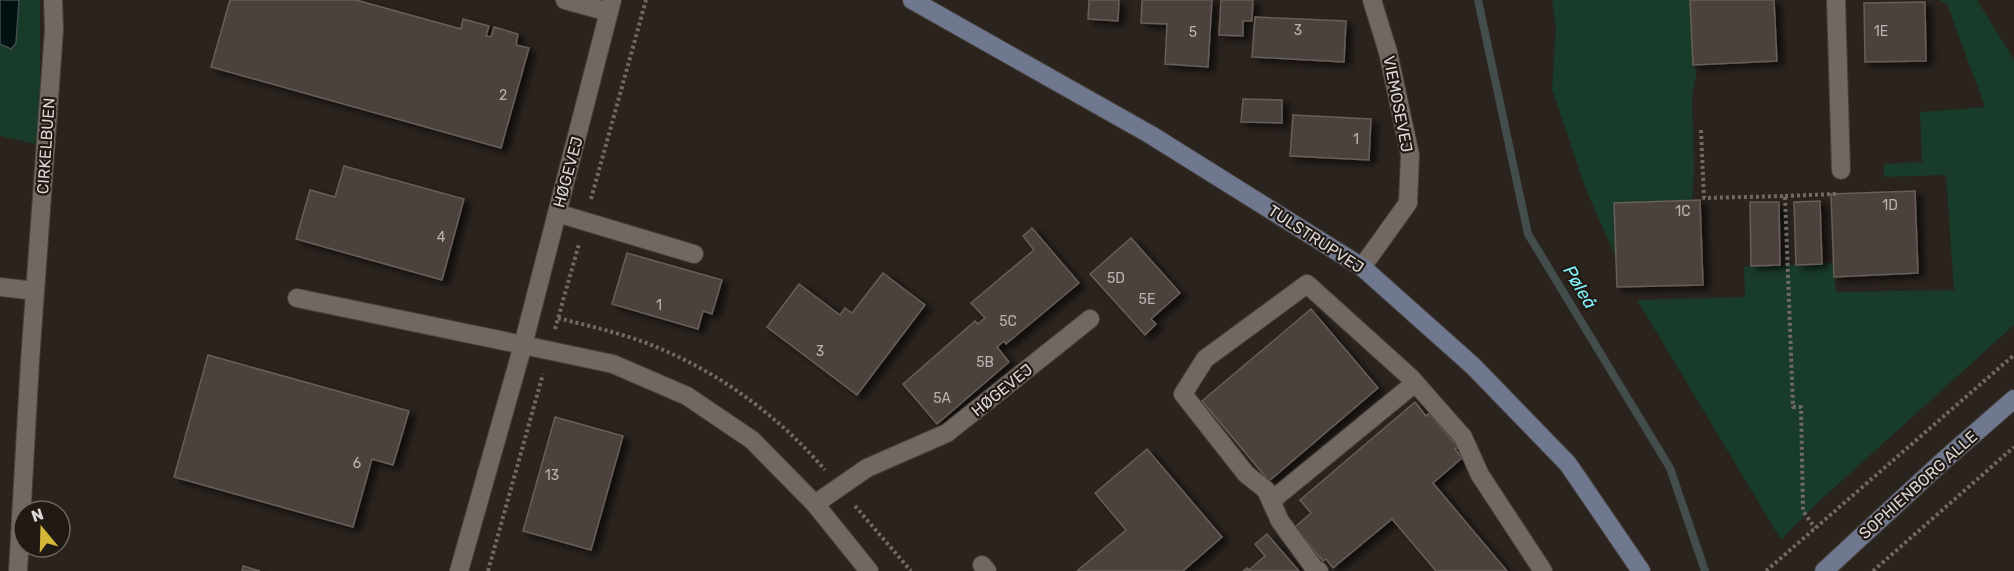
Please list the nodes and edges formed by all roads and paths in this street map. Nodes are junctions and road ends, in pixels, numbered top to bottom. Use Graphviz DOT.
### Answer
graph roads {
  1 [pos="53,0"];
  2 [pos="566,0"];
  3 [pos="646,0"];
  4 [pos="912,0"];
  5 [pos="1372,0"];
  6 [pos="1836,0"];
  7 [pos="611,6"];
  8 [pos="1701,130"];
  9 [pos="1841,170"];
  10 [pos="1785,196"];
  11 [pos="557,213"];
  12 [pos="585,221"];
  13 [pos="694,254"];
  14 [pos="1362,267"];
  15 [pos="0,287"];
  16 [pos="35,291"];
  17 [pos="297,298"];
  18 [pos="1090,319"];
  19 [pos="523,345"];
  20 [pos="549,350"];
  21 [pos="2014,354"];
  22 [pos="1415,383"];
  23 [pos="2014,399"];
  24 [pos="2014,447"];
  25 [pos="1271,501"];
  26 [pos="814,504"];
  27 [pos="1815,528"];
  28 [pos="18,571"];
  29 [pos="459,571"];
  30 [pos="488,571"];
  31 [pos="869,571"];
  32 [pos="1319,571"];
  33 [pos="1543,571"];
  34 [pos="1641,571"];
  35 [pos="1766,571"];
  36 [pos="1824,571"];
  37 [pos="1873,571"];
  1 -- 16 [label="street, CIRKELBUEN"];
  2 -- 7 [label="street"];
  3 -- 12 [label="path"];
  4 -- 14 [label="street, TULSTRUPVEJ"];
  5 -- 14 [label="street, VIEMOSEVEJ"];
  6 -- 9 [label="street"];
  7 -- 11 [label="street, HØGEVEJ"];
  8 -- 10 [label="path"];
  9 -- 10 [label="path"];
  10 -- 27 [label="path"];
  11 -- 12 [label="street"];
  11 -- 19 [label="street, HØGEVEJ"];
  12 -- 13 [label="street"];
  12 -- 20 [label="path"];
  14 -- 34 [label="street, TULSTRUPVEJ"];
  15 -- 16 [label="street"];
  16 -- 28 [label="street, CIRKELBUEN"];
  17 -- 19 [label="street"];
  18 -- 26 [label="street, HØGEVEJ"];
  19 -- 20 [label="street"];
  19 -- 29 [label="street, HØGEVEJ"];
  20 -- 26 [label="street"];
  20 -- 30 [label="path"];
  21 -- 27 [label="path"];
  22 -- 25 [label="street"];
  22 -- 25 [label="street"];
  22 -- 33 [label="street"];
  23 -- 36 [label="street, SOPHIENBORG ALLE"];
  24 -- 37 [label="path"];
  25 -- 32 [label="street"];
  26 -- 31 [label="street"];
  27 -- 35 [label="path"];
}
